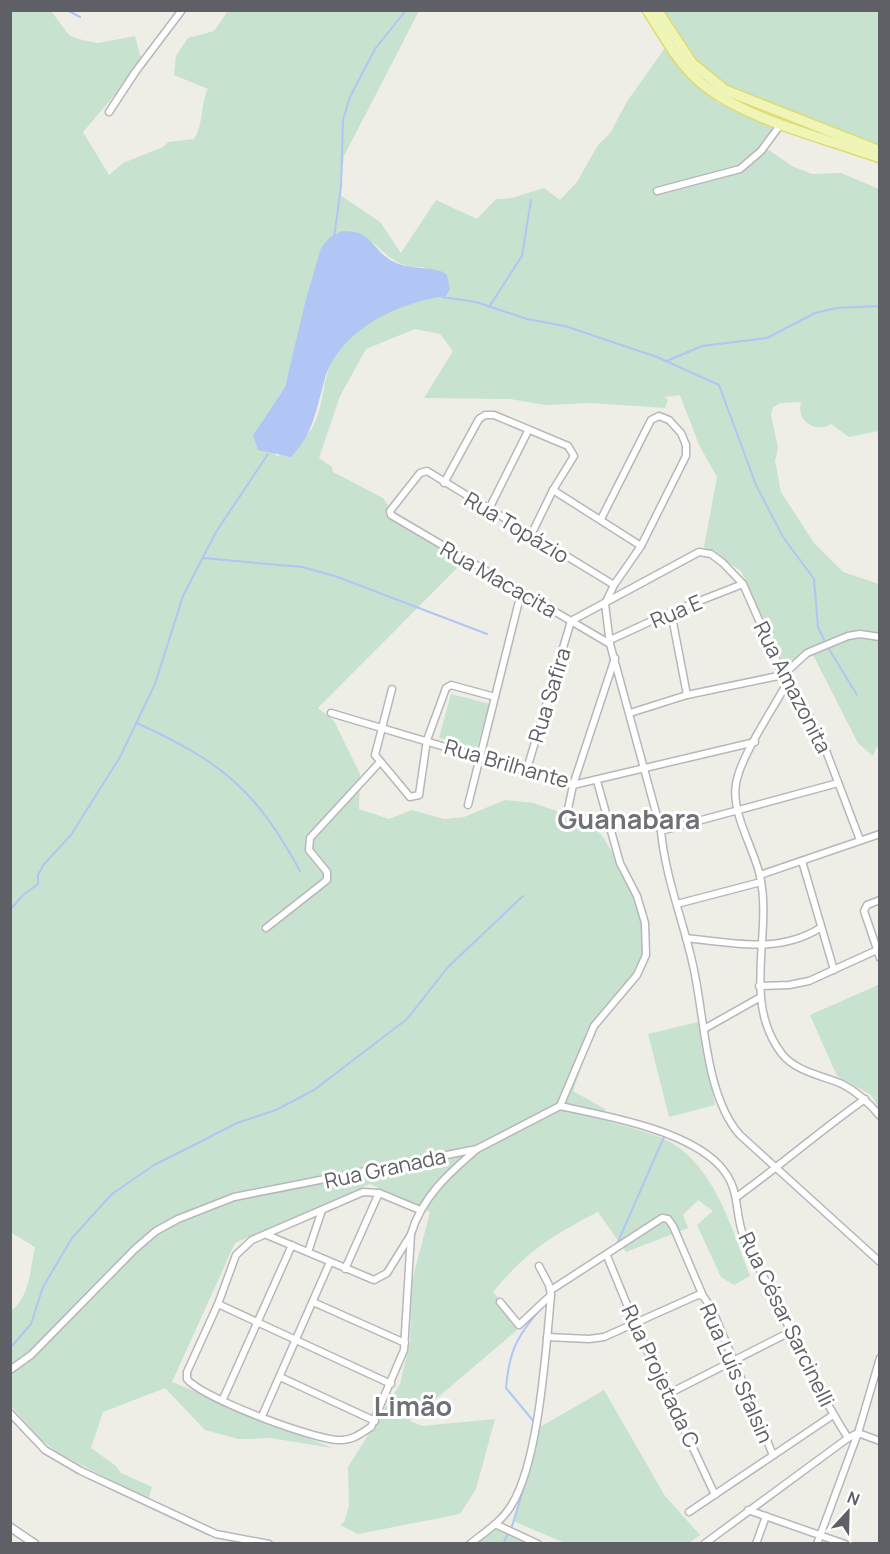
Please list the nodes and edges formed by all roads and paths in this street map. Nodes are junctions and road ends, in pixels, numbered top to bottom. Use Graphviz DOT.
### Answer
graph roads {
  1 [pos="182,10"];
  2 [pos="647,10"];
  3 [pos="657,10"];
  4 [pos="109,112"];
  5 [pos="781,123"];
  6 [pos="879,151"];
  7 [pos="879,158"];
  8 [pos="657,191"];
  9 [pos="528,431"];
  10 [pos="444,483"];
  11 [pos="553,490"];
  12 [pos="489,509"];
  13 [pos="390,511"];
  14 [pos="601,519"];
  15 [pos="531,535"];
  16 [pos="641,546"];
  17 [pos="743,584"];
  18 [pos="614,585"];
  19 [pos="520,593"];
  20 [pos="604,604"];
  21 [pos="671,612"];
  22 [pos="571,621"];
  23 [pos="879,637"];
  24 [pos="610,642"];
  25 [pos="615,658"];
  26 [pos="783,675"];
  27 [pos="788,683"];
  28 [pos="392,689"];
  29 [pos="687,695"];
  30 [pos="495,697"];
  31 [pos="332,713"];
  32 [pos="630,713"];
  33 [pos="381,728"];
  34 [pos="427,740"];
  35 [pos="755,742"];
  36 [pos="482,759"];
  37 [pos="380,762"];
  38 [pos="644,767"];
  39 [pos="527,769"];
  40 [pos="597,781"];
  41 [pos="838,783"];
  42 [pos="573,785"];
  43 [pos="468,805"];
  44 [pos="568,809"];
  45 [pos="738,810"];
  46 [pos="661,831"];
  47 [pos="879,834"];
  48 [pos="860,840"];
  49 [pos="802,861"];
  50 [pos="760,878"];
  51 [pos="879,900"];
  52 [pos="677,904"];
  53 [pos="266,928"];
  54 [pos="820,928"];
  55 [pos="686,938"];
  56 [pos="762,945"];
  57 [pos="877,950"];
  58 [pos="879,958"];
  59 [pos="834,970"];
  60 [pos="759,986"];
  61 [pos="759,998"];
  62 [pos="704,1029"];
  63 [pos="865,1099"];
  64 [pos="560,1106"];
  65 [pos="879,1116"];
  66 [pos="477,1149"];
  67 [pos="776,1168"];
  68 [pos="379,1193"];
  69 [pos="738,1196"];
  70 [pos="322,1210"];
  71 [pos="420,1210"];
  72 [pos="266,1234"];
  73 [pos="411,1234"];
  74 [pos="292,1245"];
  75 [pos="308,1252"];
  76 [pos="607,1256"];
  77 [pos="330,1262"];
  78 [pos="879,1262"];
  79 [pos="539,1266"];
  80 [pos="345,1269"];
  81 [pos="551,1292"];
  82 [pos="700,1295"];
  83 [pos="314,1302"];
  84 [pos="500,1302"];
  85 [pos="218,1304"];
  86 [pos="257,1321"];
  87 [pos="635,1324"];
  88 [pos="790,1332"];
  89 [pos="547,1337"];
  90 [pos="296,1339"];
  91 [pos="405,1343"];
  92 [pos="879,1358"];
  93 [pos="732,1362"];
  94 [pos="10,1370"];
  95 [pos="280,1377"];
  96 [pos="391,1384"];
  97 [pos="669,1394"];
  98 [pos="223,1399"];
  99 [pos="10,1413"];
  100 [pos="833,1415"];
  101 [pos="262,1416"];
  102 [pos="375,1422"];
  103 [pos="858,1433"];
  104 [pos="848,1438"];
  105 [pos="879,1441"];
  106 [pos="773,1455"];
  107 [pos="715,1495"];
  108 [pos="748,1510"];
  109 [pos="689,1512"];
  110 [pos="766,1515"];
  111 [pos="495,1524"];
  112 [pos="10,1527"];
  113 [pos="819,1534"];
  114 [pos="35,1544"];
  115 [pos="269,1544"];
  116 [pos="470,1544"];
  117 [pos="538,1544"];
  118 [pos="704,1544"];
  119 [pos="756,1544"];
  120 [pos="817,1544"];
  121 [pos="845,1544"];
  1 -- 4 [label="street"];
  2 -- 5 [label="main road"];
  3 -- 6 [label="main road"];
  5 -- 7 [label="main road"];
  5 -- 8 [label="street"];
  9 -- 10 [label="street"];
  9 -- 11 [label="street"];
  9 -- 12 [label="street"];
  10 -- 12 [label="street, Rua Topázio"];
  10 -- 13 [label="street, Rua Topázio"];
  11 -- 14 [label="street"];
  11 -- 15 [label="street"];
  12 -- 15 [label="street, Rua Topázio"];
  13 -- 19 [label="street, Rua Macacita"];
  14 -- 16 [label="street"];
  14 -- 16 [label="street"];
  15 -- 18 [label="street, Rua Topázio"];
  16 -- 18 [label="street"];
  17 -- 20 [label="street, Rua Amazonita"];
  17 -- 21 [label="street, Rua E"];
  17 -- 26 [label="street, Rua Amazonita"];
  18 -- 20 [label="street"];
  19 -- 22 [label="street, Rua Macacita"];
  19 -- 30 [label="street"];
  20 -- 22 [label="street"];
  20 -- 24 [label="street"];
  21 -- 24 [label="street, Rua E"];
  21 -- 29 [label="street"];
  22 -- 24 [label="street, Rua Macacita"];
  22 -- 39 [label="street, Rua Safira"];
  23 -- 26 [label="street"];
  24 -- 25 [label="street"];
  25 -- 32 [label="street"];
  25 -- 42 [label="street"];
  26 -- 27 [label="street, Rua Amazonita"];
  26 -- 29 [label="street"];
  27 -- 35 [label="street"];
  27 -- 41 [label="street, Rua Amazonita"];
  28 -- 33 [label="street"];
  29 -- 32 [label="street"];
  30 -- 34 [label="street"];
  30 -- 36 [label="street"];
  31 -- 33 [label="street, Rua Brilhante"];
  32 -- 38 [label="street"];
  33 -- 34 [label="street, Rua Brilhante"];
  33 -- 37 [label="street"];
  34 -- 36 [label="street, Rua Brilhante"];
  34 -- 37 [label="street"];
  35 -- 38 [label="street, Rua Brilhante"];
  35 -- 45 [label="street"];
  36 -- 39 [label="street, Rua Brilhante"];
  36 -- 43 [label="street"];
  37 -- 53 [label="street"];
  38 -- 40 [label="street, Rua Brilhante"];
  38 -- 46 [label="street"];
  39 -- 42 [label="street, Rua Brilhante"];
  40 -- 42 [label="street, Rua Brilhante"];
  40 -- 64 [label="street"];
  41 -- 45 [label="street"];
  41 -- 48 [label="street, Rua Amazonita"];
  42 -- 44 [label="street"];
  45 -- 46 [label="street"];
  45 -- 50 [label="street"];
  46 -- 52 [label="street"];
  47 -- 48 [label="street"];
  48 -- 49 [label="street"];
  49 -- 50 [label="street"];
  49 -- 54 [label="street"];
  50 -- 52 [label="street"];
  50 -- 56 [label="street"];
  51 -- 57 [label="street"];
  52 -- 55 [label="street"];
  54 -- 56 [label="street"];
  54 -- 59 [label="street"];
  55 -- 56 [label="street"];
  55 -- 62 [label="street"];
  56 -- 60 [label="street"];
  57 -- 58 [label="street"];
  57 -- 59 [label="street"];
  59 -- 60 [label="street"];
  60 -- 61 [label="street"];
  61 -- 62 [label="street"];
  61 -- 63 [label="street"];
  62 -- 67 [label="street"];
  63 -- 65 [label="street"];
  63 -- 67 [label="street"];
  64 -- 66 [label="street, Rua Granada"];
  64 -- 69 [label="street"];
  66 -- 71 [label="street"];
  66 -- 94 [label="street, Rua Granada"];
  67 -- 69 [label="street"];
  67 -- 78 [label="street"];
  68 -- 70 [label="street"];
  68 -- 71 [label="street"];
  68 -- 80 [label="street"];
  69 -- 88 [label="street, Rua César Sarcinelli"];
  70 -- 72 [label="street"];
  70 -- 75 [label="street"];
  71 -- 73 [label="street"];
  72 -- 74 [label="street"];
  72 -- 85 [label="street"];
  73 -- 80 [label="street"];
  73 -- 91 [label="street"];
  74 -- 75 [label="street"];
  74 -- 86 [label="street"];
  75 -- 77 [label="street"];
  76 -- 81 [label="street"];
  76 -- 82 [label="street, Rua Luís Sfalsin"];
  76 -- 87 [label="street, Rua Projetada C"];
  77 -- 80 [label="street"];
  77 -- 83 [label="street"];
  79 -- 81 [label="street"];
  81 -- 84 [label="street"];
  81 -- 89 [label="street"];
  82 -- 87 [label="street"];
  82 -- 93 [label="street, Rua Luís Sfalsin"];
  83 -- 90 [label="street"];
  83 -- 91 [label="street"];
  85 -- 86 [label="street"];
  85 -- 98 [label="street"];
  86 -- 90 [label="street"];
  86 -- 98 [label="street"];
  87 -- 89 [label="street"];
  87 -- 97 [label="street, Rua Projetada C"];
  88 -- 93 [label="street"];
  88 -- 100 [label="street, Rua César Sarcinelli"];
  89 -- 111 [label="street"];
  90 -- 95 [label="street"];
  90 -- 96 [label="street"];
  91 -- 96 [label="street"];
  92 -- 103 [label="street"];
  93 -- 97 [label="street"];
  93 -- 106 [label="street, Rua Luís Sfalsin"];
  95 -- 101 [label="street"];
  95 -- 102 [label="street"];
  96 -- 102 [label="street"];
  97 -- 107 [label="street, Rua Projetada C"];
  98 -- 101 [label="street"];
  99 -- 115 [label="street"];
  100 -- 104 [label="street, Rua César Sarcinelli"];
  100 -- 106 [label="street"];
  101 -- 102 [label="street"];
  103 -- 104 [label="street"];
  103 -- 105 [label="street"];
  103 -- 113 [label="street"];
  104 -- 108 [label="street"];
  106 -- 107 [label="street"];
  107 -- 109 [label="street"];
  108 -- 110 [label="street"];
  108 -- 118 [label="street"];
  110 -- 113 [label="street"];
  110 -- 119 [label="street"];
  111 -- 116 [label="street"];
  111 -- 117 [label="street"];
  112 -- 114 [label="street"];
  113 -- 120 [label="street"];
  113 -- 121 [label="street"];
}
